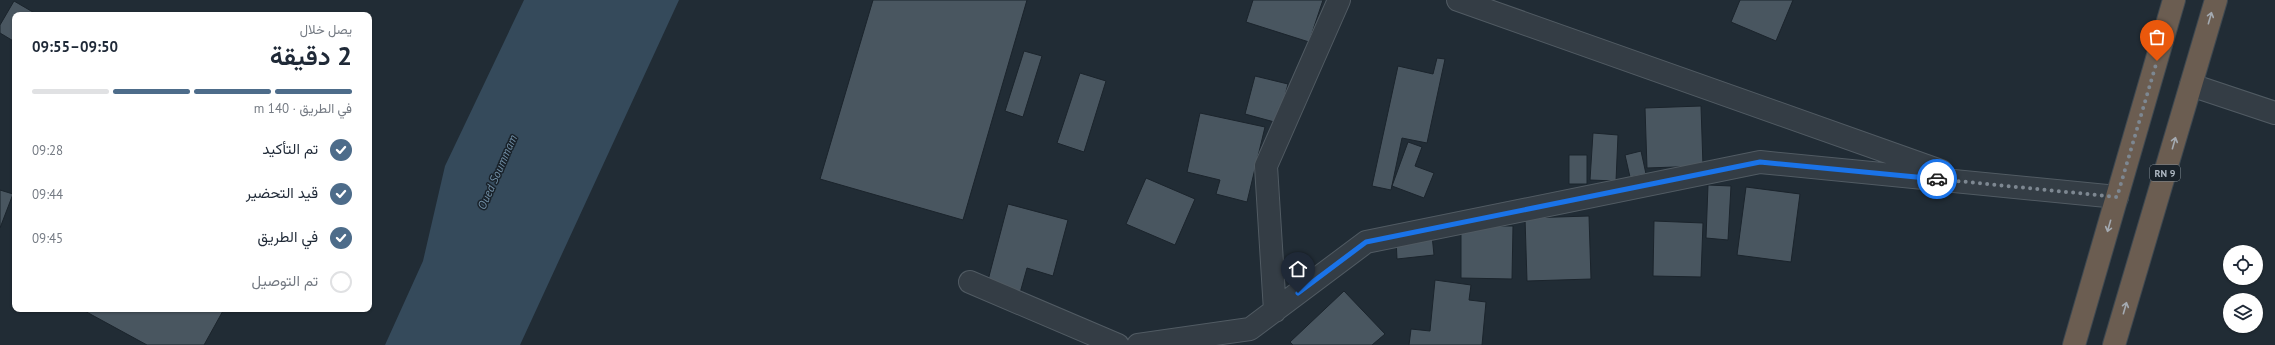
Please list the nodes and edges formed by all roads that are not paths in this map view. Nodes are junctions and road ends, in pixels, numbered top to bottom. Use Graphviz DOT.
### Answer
graph roads {
  1 [pos="1339,0"];
  2 [pos="1458,0"];
  3 [pos="2174,0"];
  4 [pos="2216,0"];
  5 [pos="2191,85"];
  6 [pos="2275,113"];
  7 [pos="1974,183"];
  8 [pos="2117,197"];
  9 [pos="970,282"];
  10 [pos="1275,311"];
  11 [pos="1118,345"];
  12 [pos="1138,345"];
  13 [pos="2074,345"];
  14 [pos="2114,345"];
  1 -- 10 [label="street"];
  2 -- 7 [label="street"];
  3 -- 8 [label="highway"];
  5 -- 4 [label="highway, RN 9, one-way"];
  5 -- 6 [label="street"];
  14 -- 5 [label="highway, RN 9, one-way"];
  7 -- 8 [label="street"];
  7 -- 10 [label="street"];
  8 -- 13 [label="highway, one-way"];
  9 -- 11 [label="street"];
  10 -- 12 [label="street"];
}
